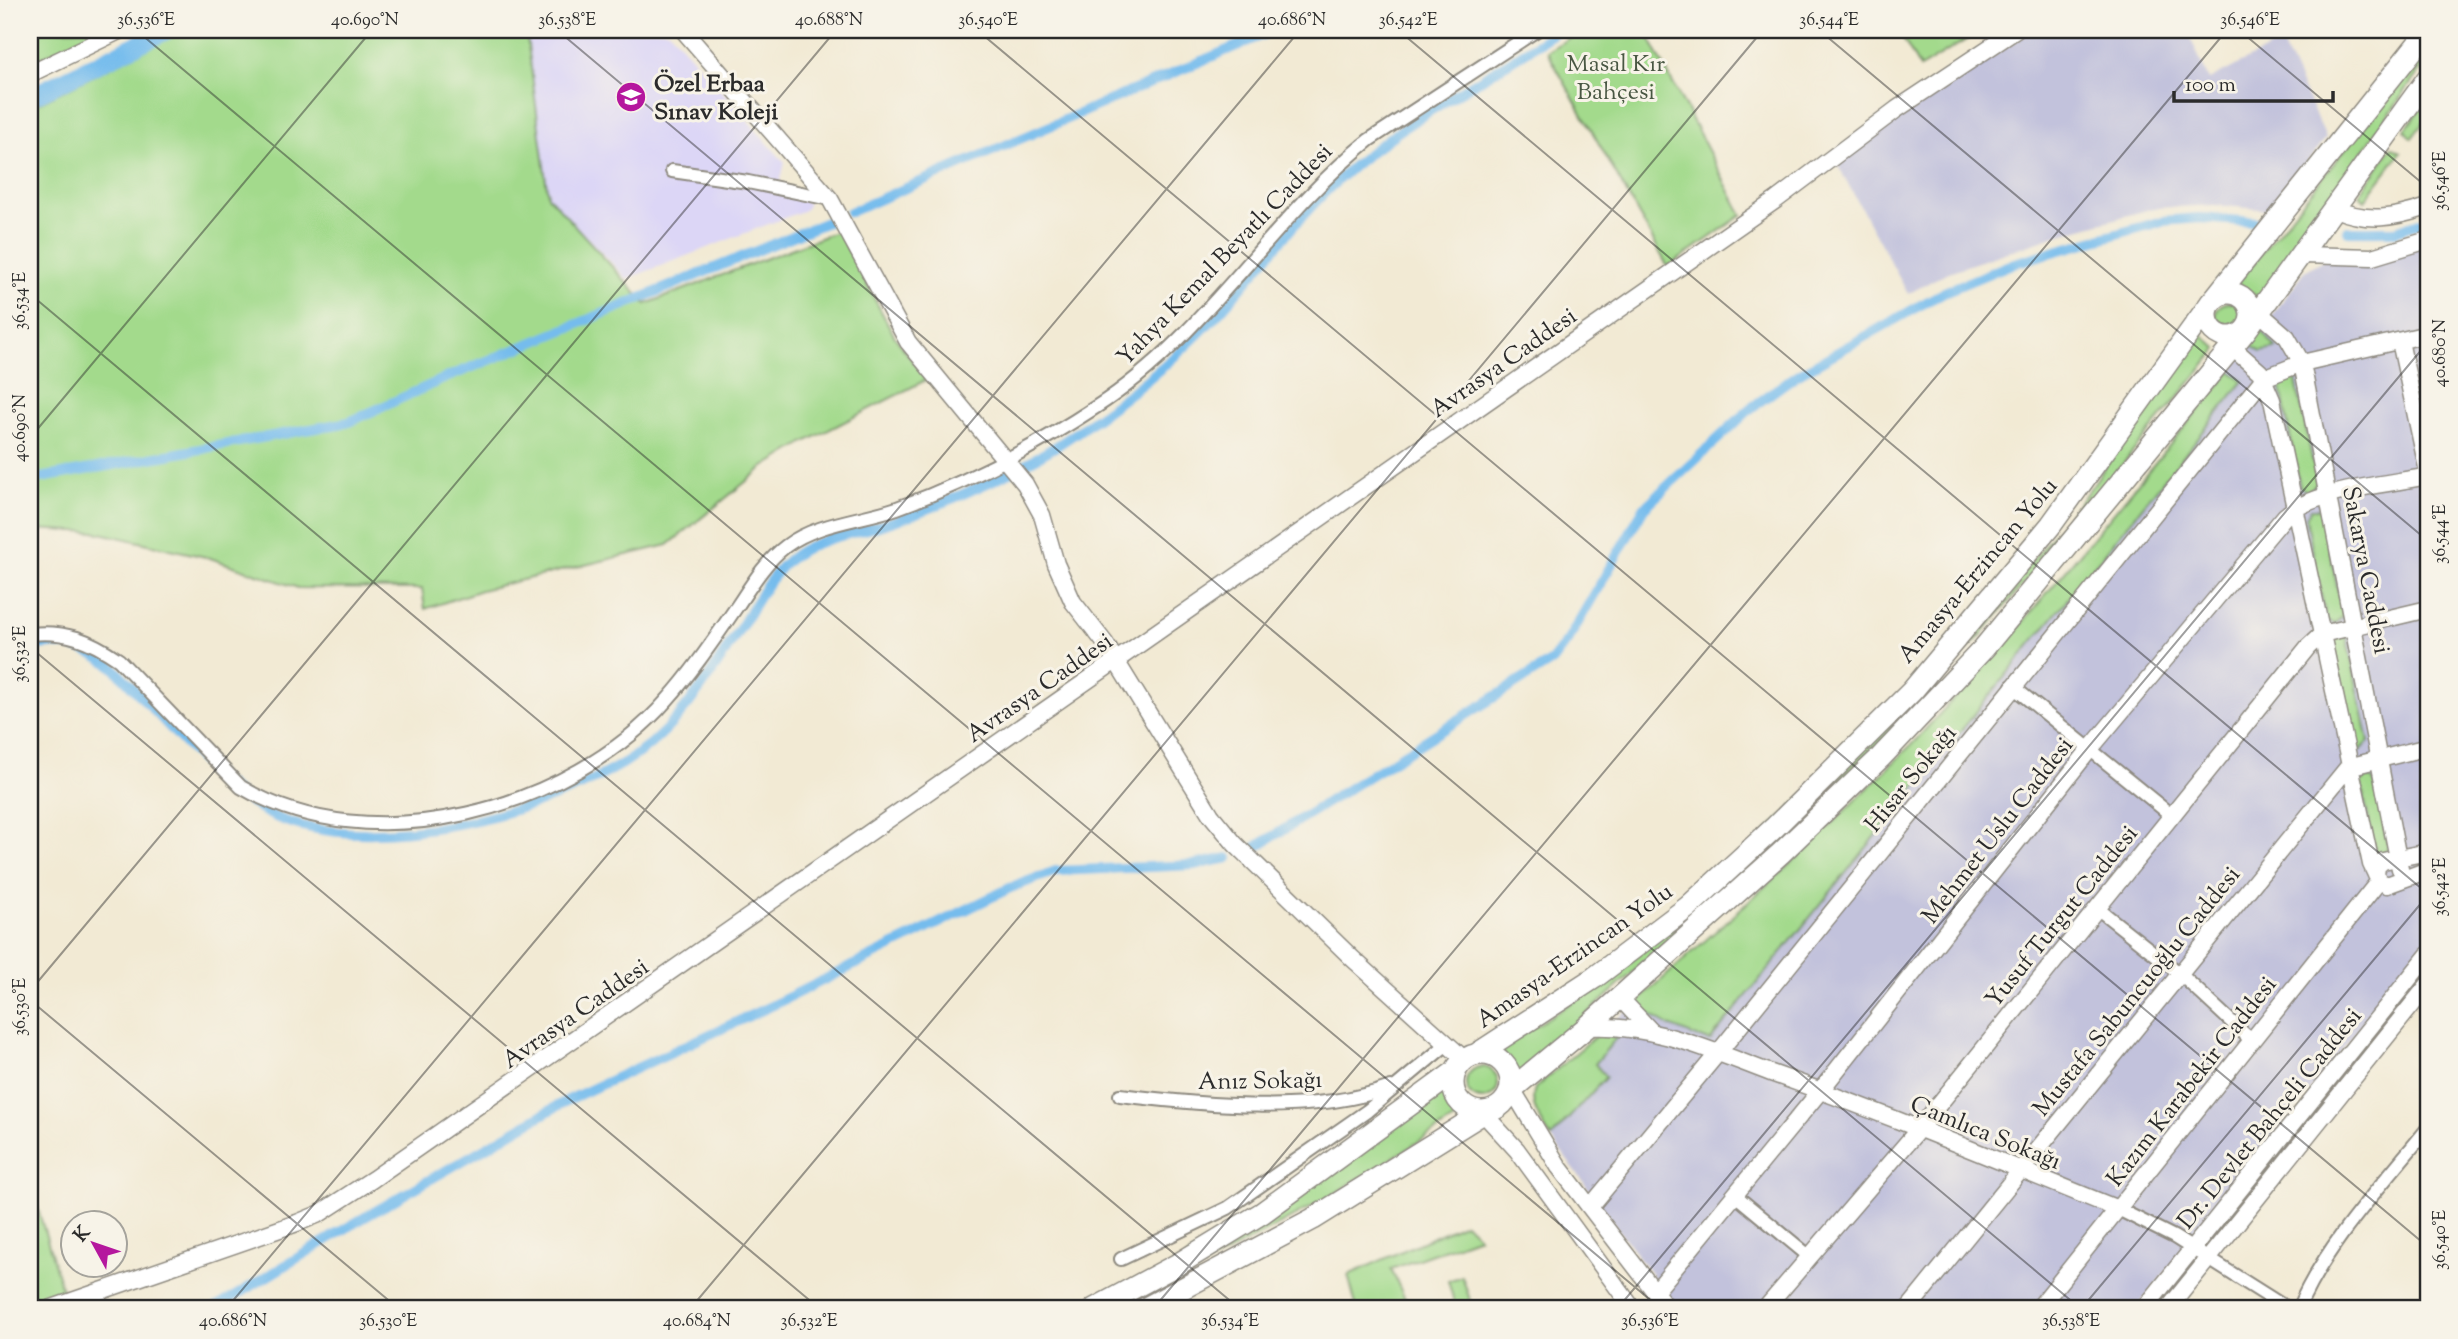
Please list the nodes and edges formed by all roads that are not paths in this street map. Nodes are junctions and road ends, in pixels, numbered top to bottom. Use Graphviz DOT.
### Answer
graph roads {
  1 [pos="121,30"];
  2 [pos="683,30"];
  3 [pos="1536,30"];
  4 [pos="2017,30"];
  5 [pos="2428,32"];
  6 [pos="30,74"];
  7 [pos="2428,78"];
  8 [pos="672,171"];
  9 [pos="830,199"];
  10 [pos="2428,207"];
  11 [pos="2335,209"];
  12 [pos="2428,240"];
  13 [pos="2302,255"];
  14 [pos="2210,304"];
  15 [pos="2253,307"];
  16 [pos="2428,334"];
  17 [pos="2225,341"];
  18 [pos="2400,341"];
  19 [pos="2302,363"];
  20 [pos="2264,378"];
  21 [pos="1006,458"];
  22 [pos="2428,474"];
  23 [pos="2329,496"];
  24 [pos="2295,506"];
  25 [pos="2428,610"];
  26 [pos="2355,624"];
  27 [pos="30,634"];
  28 [pos="2322,634"];
  29 [pos="1116,660"];
  30 [pos="2012,687"];
  31 [pos="2428,747"];
  32 [pos="2090,749"];
  33 [pos="2379,758"];
  34 [pos="2348,767"];
  35 [pos="2171,814"];
  36 [pos="2428,852"];
  37 [pos="2396,867"];
  38 [pos="2428,870"];
  39 [pos="2378,878"];
  40 [pos="2097,908"];
  41 [pos="2428,955"];
  42 [pos="2179,972"];
  43 [pos="2428,985"];
  44 [pos="1620,998"];
  45 [pos="1587,1027"];
  46 [pos="1651,1031"];
  47 [pos="2251,1041"];
  48 [pos="1447,1044"];
  49 [pos="1718,1053"];
  50 [pos="1466,1062"];
  51 [pos="1400,1083"];
  52 [pos="1511,1089"];
  53 [pos="1821,1090"];
  54 [pos="1121,1095"];
  55 [pos="1483,1113"];
  56 [pos="1919,1129"];
  57 [pos="2427,1134"];
  58 [pos="2022,1170"];
  59 [pos="1735,1195"];
  60 [pos="1590,1207"];
  61 [pos="2118,1209"];
  62 [pos="2193,1248"];
  63 [pos="1810,1257"];
  64 [pos="2209,1258"];
  65 [pos="1121,1259"];
  66 [pos="1655,1292"];
  67 [pos="49,1309"];
  68 [pos="1094,1309"];
  69 [pos="1144,1309"];
  70 [pos="1633,1309"];
  71 [pos="1668,1309"];
  72 [pos="1765,1309"];
  73 [pos="1908,1309"];
  74 [pos="2038,1309"];
  75 [pos="2144,1309"];
  76 [pos="2168,1309"];
  77 [pos="2288,1309"];
  78 [pos="2298,1309"];
  1 -- 6 [label="street"];
  2 -- 9 [label="street"];
  3 -- 21 [label="street, Yahya Kemal Beyatlı Caddesi"];
  4 -- 29 [label="street, Avrasya Caddesi"];
  5 -- 14 [label="highway, Amasya-Erzincan Yolu"];
  7 -- 11 [label="highway"];
  8 -- 9 [label="street"];
  9 -- 21 [label="street"];
  10 -- 11 [label="street"];
  11 -- 13 [label="highway"];
  12 -- 13 [label="street"];
  13 -- 15 [label="highway"];
  14 -- 15 [label="highway"];
  14 -- 17 [label="highway"];
  14 -- 50 [label="highway, Amasya-Erzincan Yolu"];
  15 -- 17 [label="highway"];
  15 -- 19 [label="street, Sakarya Caddesi"];
  16 -- 18 [label="street"];
  17 -- 20 [label="street"];
  17 -- 44 [label="highway, Amasya-Erzincan Yolu"];
  18 -- 19 [label="street"];
  18 -- 22 [label="street"];
  19 -- 20 [label="street"];
  19 -- 23 [label="street, Sakarya Caddesi"];
  20 -- 24 [label="street"];
  20 -- 30 [label="street, Hisar Sokağı"];
  21 -- 27 [label="street, Yahya Kemal Beyatlı Caddesi"];
  21 -- 29 [label="street"];
  22 -- 23 [label="street"];
  23 -- 24 [label="street"];
  23 -- 26 [label="street, Sakarya Caddesi"];
  24 -- 28 [label="street"];
  24 -- 32 [label="street, Mehmet Uslu Caddesi"];
  25 -- 26 [label="street"];
  26 -- 28 [label="street"];
  26 -- 33 [label="street, Sakarya Caddesi"];
  28 -- 34 [label="street"];
  28 -- 35 [label="street, Yusuf Turgut Caddesi"];
  29 -- 48 [label="street"];
  29 -- 67 [label="street, Avrasya Caddesi"];
  30 -- 32 [label="street"];
  30 -- 49 [label="street, Hisar Sokağı"];
  31 -- 33 [label="street"];
  32 -- 35 [label="street"];
  32 -- 53 [label="street, Mehmet Uslu Caddesi"];
  33 -- 34 [label="street"];
  33 -- 37 [label="street, Sakarya Caddesi"];
  34 -- 39 [label="street"];
  34 -- 42 [label="street, Mustafa Sabuncuoğlu Caddesi"];
  35 -- 40 [label="street, Yusuf Turgut Caddesi"];
  36 -- 37 [label="street"];
  37 -- 38 [label="street"];
  37 -- 39 [label="street, Kazım Karabekir Caddesi"];
  37 -- 39 [label="street"];
  39 -- 47 [label="street, Kazım Karabekir Caddesi"];
  40 -- 42 [label="street"];
  40 -- 56 [label="street, Yusuf Turgut Caddesi"];
  41 -- 62 [label="street, Dr. Devlet Bahçeli Caddesi"];
  42 -- 47 [label="street"];
  42 -- 58 [label="street, Mustafa Sabuncuoğlu Caddesi"];
  43 -- 64 [label="street, Dr. Devlet Bahçeli Caddesi"];
  44 -- 45 [label="highway, Amasya-Erzincan Yolu"];
  44 -- 46 [label="street, Çamlıca Sokağı"];
  45 -- 46 [label="street, Çamlıca Sokağı"];
  45 -- 52 [label="highway, Amasya-Erzincan Yolu"];
  46 -- 49 [label="street, Çamlıca Sokağı"];
  47 -- 61 [label="street, Kazım Karabekir Caddesi"];
  48 -- 50 [label="street"];
  48 -- 51 [label="street"];
  49 -- 53 [label="street, Çamlıca Sokağı"];
  49 -- 60 [label="street, Hisar Sokağı"];
  50 -- 52 [label="highway"];
  50 -- 55 [label="highway"];
  50 -- 68 [label="highway, Amasya-Erzincan Yolu"];
  51 -- 54 [label="street, Anız Sokağı"];
  51 -- 65 [label="street"];
  52 -- 55 [label="highway"];
  52 -- 60 [label="street"];
  53 -- 56 [label="street, Çamlıca Sokağı"];
  53 -- 59 [label="street, Mehmet Uslu Caddesi"];
  55 -- 69 [label="highway"];
  55 -- 70 [label="street"];
  56 -- 58 [label="street, Çamlıca Sokağı"];
  56 -- 63 [label="street, Yusuf Turgut Caddesi"];
  57 -- 78 [label="street"];
  58 -- 61 [label="street, Çamlıca Sokağı"];
  58 -- 73 [label="street, Mustafa Sabuncuoğlu Caddesi"];
  59 -- 63 [label="street"];
  59 -- 66 [label="street, Mehmet Uslu Caddesi"];
  60 -- 66 [label="street"];
  61 -- 62 [label="street, Çamlıca Sokağı"];
  61 -- 74 [label="street, Kazım Karabekir Caddesi"];
  62 -- 64 [label="street, Çamlıca Sokağı"];
  62 -- 75 [label="street, Dr. Devlet Bahçeli Caddesi"];
  63 -- 72 [label="street, Yusuf Turgut Caddesi"];
  64 -- 76 [label="street, Dr. Devlet Bahçeli Caddesi"];
  64 -- 77 [label="street, Çamlıca Sokağı"];
  66 -- 71 [label="street"];
}
